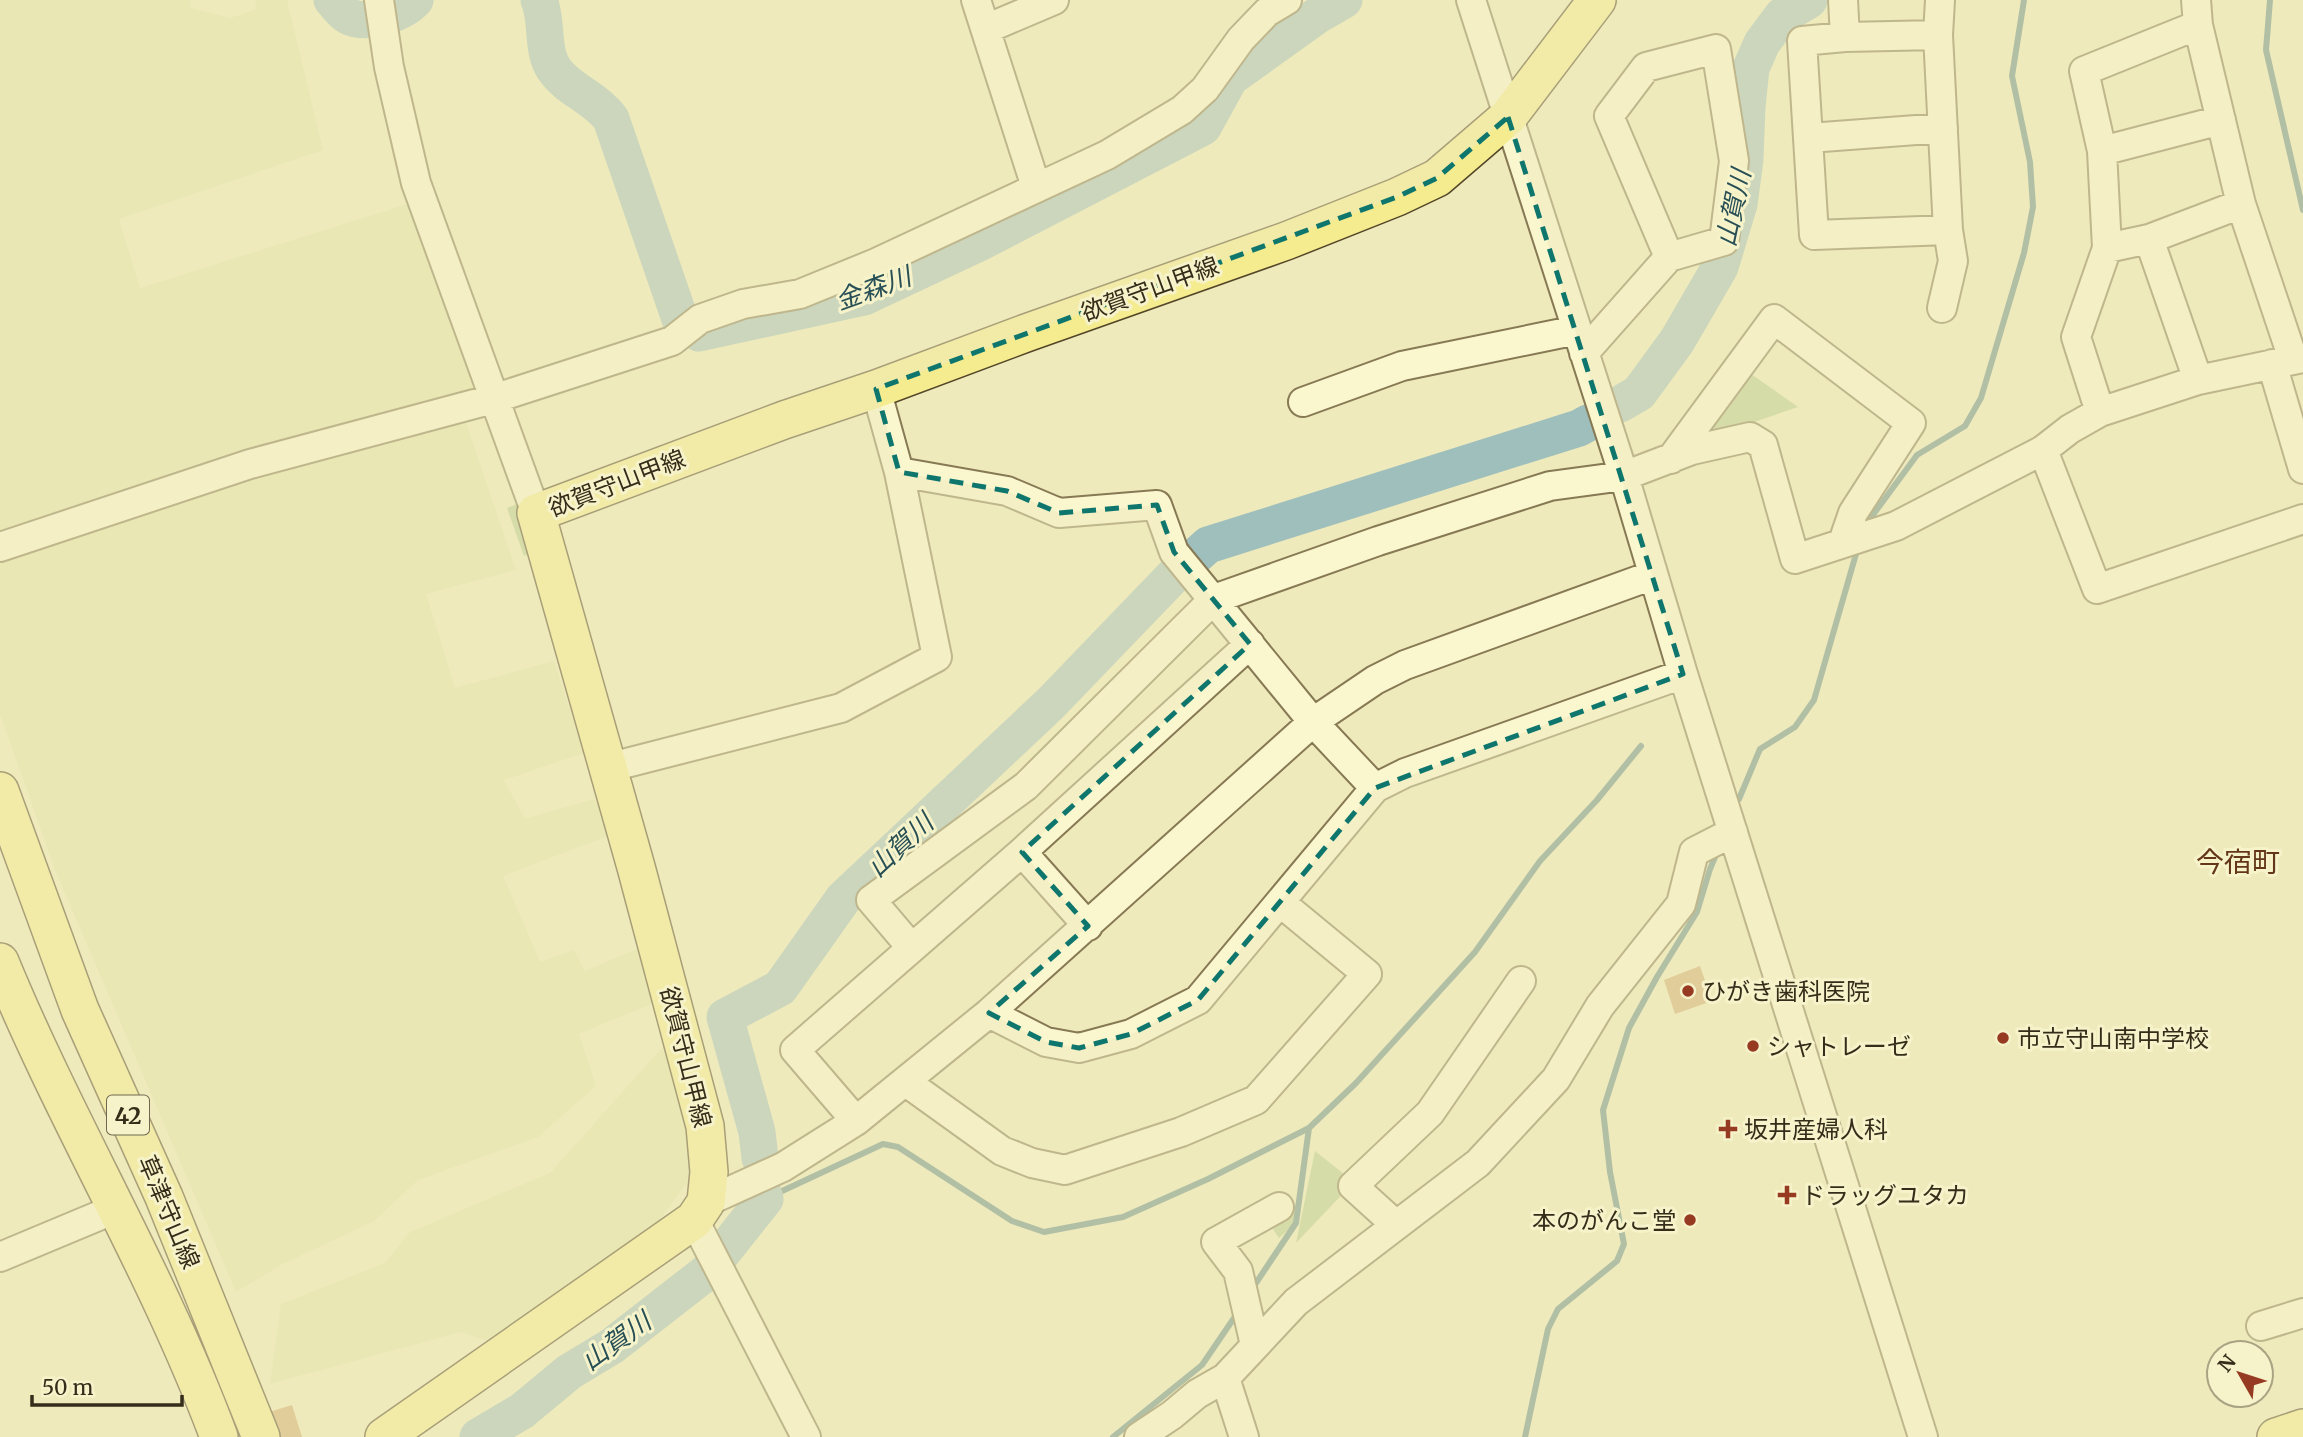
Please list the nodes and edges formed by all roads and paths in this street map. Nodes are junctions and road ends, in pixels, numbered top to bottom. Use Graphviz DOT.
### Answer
graph roads {
  1 [pos="379,0"];
  2 [pos="976,0"];
  3 [pos="1054,0"];
  4 [pos="1287,0"];
  5 [pos="1471,0"];
  6 [pos="1597,0"];
  7 [pos="1843,0"];
  8 [pos="1940,0"];
  9 [pos="2197,12"];
  10 [pos="986,29"];
  11 [pos="1938,35"];
  12 [pos="1845,37"];
  13 [pos="1508,117"];
  14 [pos="2221,120"];
  15 [pos="1943,128"];
  16 [pos="1810,138"];
  17 [pos="2102,151"];
  18 [pos="1036,187"];
  19 [pos="2241,204"];
  20 [pos="1948,230"];
  21 [pos="2150,239"];
  22 [pos="2107,248"];
  23 [pos="1669,257"];
  24 [pos="1942,308"];
  25 [pos="1581,342"];
  26 [pos="2289,360"];
  27 [pos="2198,380"];
  28 [pos="876,389"];
  29 [pos="493,399"];
  30 [pos="1303,402"];
  31 [pos="2100,412"];
  32 [pos="2043,450"];
  33 [pos="1671,459"];
  34 [pos="2303,469"];
  35 [pos="899,471"];
  36 [pos="1624,476"];
  37 [pos="536,513"];
  38 [pos="2303,519"];
  39 [pos="1858,538"];
  40 [pos="0,547"];
  41 [pos="1653,575"];
  42 [pos="1214,599"];
  43 [pos="1250,643"];
  44 [pos="1683,674"];
  45 [pos="1313,722"];
  46 [pos="607,768"];
  47 [pos="1375,788"];
  48 [pos="0,792"];
  49 [pos="1733,832"];
  50 [pos="1022,852"];
  51 [pos="1281,903"];
  52 [pos="1088,926"];
  53 [pos="911,947"];
  54 [pos="0,962"];
  55 [pos="1521,981"];
  56 [pos="989,1013"];
  57 [pos="906,1082"];
  58 [pos="856,1121"];
  59 [pos="1279,1207"];
  60 [pos="115,1209"];
  61 [pos="700,1211"];
  62 [pos="1396,1226"];
  63 [pos="0,1257"];
  64 [pos="2303,1314"];
  65 [pos="2261,1326"];
  66 [pos="1255,1345"];
  67 [pos="1225,1378"];
  68 [pos="2303,1428"];
  69 [pos="219,1437"];
  70 [pos="261,1437"];
  71 [pos="384,1437"];
  72 [pos="806,1437"];
  73 [pos="1139,1437"];
  74 [pos="1244,1437"];
  75 [pos="1923,1437"];
  76 [pos="2276,1437"];
  1 -- 29 [label="street"];
  2 -- 10 [label="street"];
  3 -- 10 [label="street"];
  4 -- 18 [label="street"];
  5 -- 13 [label="street"];
  6 -- 13 [label="main road, 欲賀守山甲線"];
  7 -- 12 [label="street"];
  8 -- 11 [label="street"];
  9 -- 14 [label="street"];
  9 -- 17 [label="street"];
  10 -- 18 [label="street"];
  11 -- 12 [label="street"];
  11 -- 15 [label="street"];
  12 -- 16 [label="street"];
  13 -- 25 [label="street"];
  13 -- 28 [label="main road, 欲賀守山甲線"];
  14 -- 17 [label="street"];
  14 -- 19 [label="street"];
  15 -- 16 [label="street"];
  15 -- 20 [label="street"];
  16 -- 20 [label="street"];
  17 -- 22 [label="street"];
  18 -- 29 [label="street"];
  19 -- 21 [label="street"];
  19 -- 26 [label="street"];
  20 -- 24 [label="street"];
  21 -- 22 [label="street"];
  21 -- 27 [label="street"];
  22 -- 31 [label="street"];
  23 -- 23 [label="street"];
  23 -- 25 [label="street"];
  25 -- 30 [label="street"];
  25 -- 36 [label="street"];
  26 -- 27 [label="street"];
  26 -- 34 [label="street"];
  27 -- 31 [label="street"];
  28 -- 35 [label="street"];
  28 -- 37 [label="main road, 欲賀守山甲線"];
  29 -- 37 [label="street"];
  29 -- 40 [label="street"];
  31 -- 32 [label="street"];
  32 -- 38 [label="street"];
  32 -- 39 [label="street"];
  33 -- 36 [label="street"];
  33 -- 39 [label="street"];
  33 -- 39 [label="street"];
  35 -- 42 [label="street"];
  35 -- 46 [label="street"];
  36 -- 41 [label="street"];
  36 -- 42 [label="street"];
  37 -- 46 [label="main road, 欲賀守山甲線"];
  41 -- 44 [label="street"];
  41 -- 45 [label="street"];
  42 -- 43 [label="street"];
  42 -- 53 [label="street"];
  43 -- 45 [label="street"];
  43 -- 50 [label="street"];
  44 -- 47 [label="street"];
  44 -- 49 [label="street"];
  45 -- 47 [label="street"];
  45 -- 52 [label="street"];
  46 -- 61 [label="main road, 欲賀守山甲線"];
  47 -- 51 [label="street"];
  48 -- 70 [label="main road, 草津守山線 / 42"];
  49 -- 62 [label="street"];
  49 -- 75 [label="street"];
  50 -- 52 [label="street"];
  50 -- 53 [label="street"];
  51 -- 56 [label="street"];
  51 -- 57 [label="street"];
  52 -- 56 [label="street"];
  53 -- 58 [label="street"];
  54 -- 60 [label="main road, 草津守山線 / 42"];
  55 -- 62 [label="street"];
  56 -- 57 [label="street"];
  57 -- 58 [label="street"];
  58 -- 61 [label="street"];
  59 -- 66 [label="street"];
  60 -- 63 [label="street"];
  60 -- 69 [label="main road, 草津守山線 / 42"];
  61 -- 71 [label="main road"];
  61 -- 72 [label="street"];
  62 -- 66 [label="street"];
  64 -- 65 [label="street"];
  66 -- 67 [label="street"];
  67 -- 73 [label="street"];
  67 -- 74 [label="street"];
  68 -- 76 [label="main road"];
}
